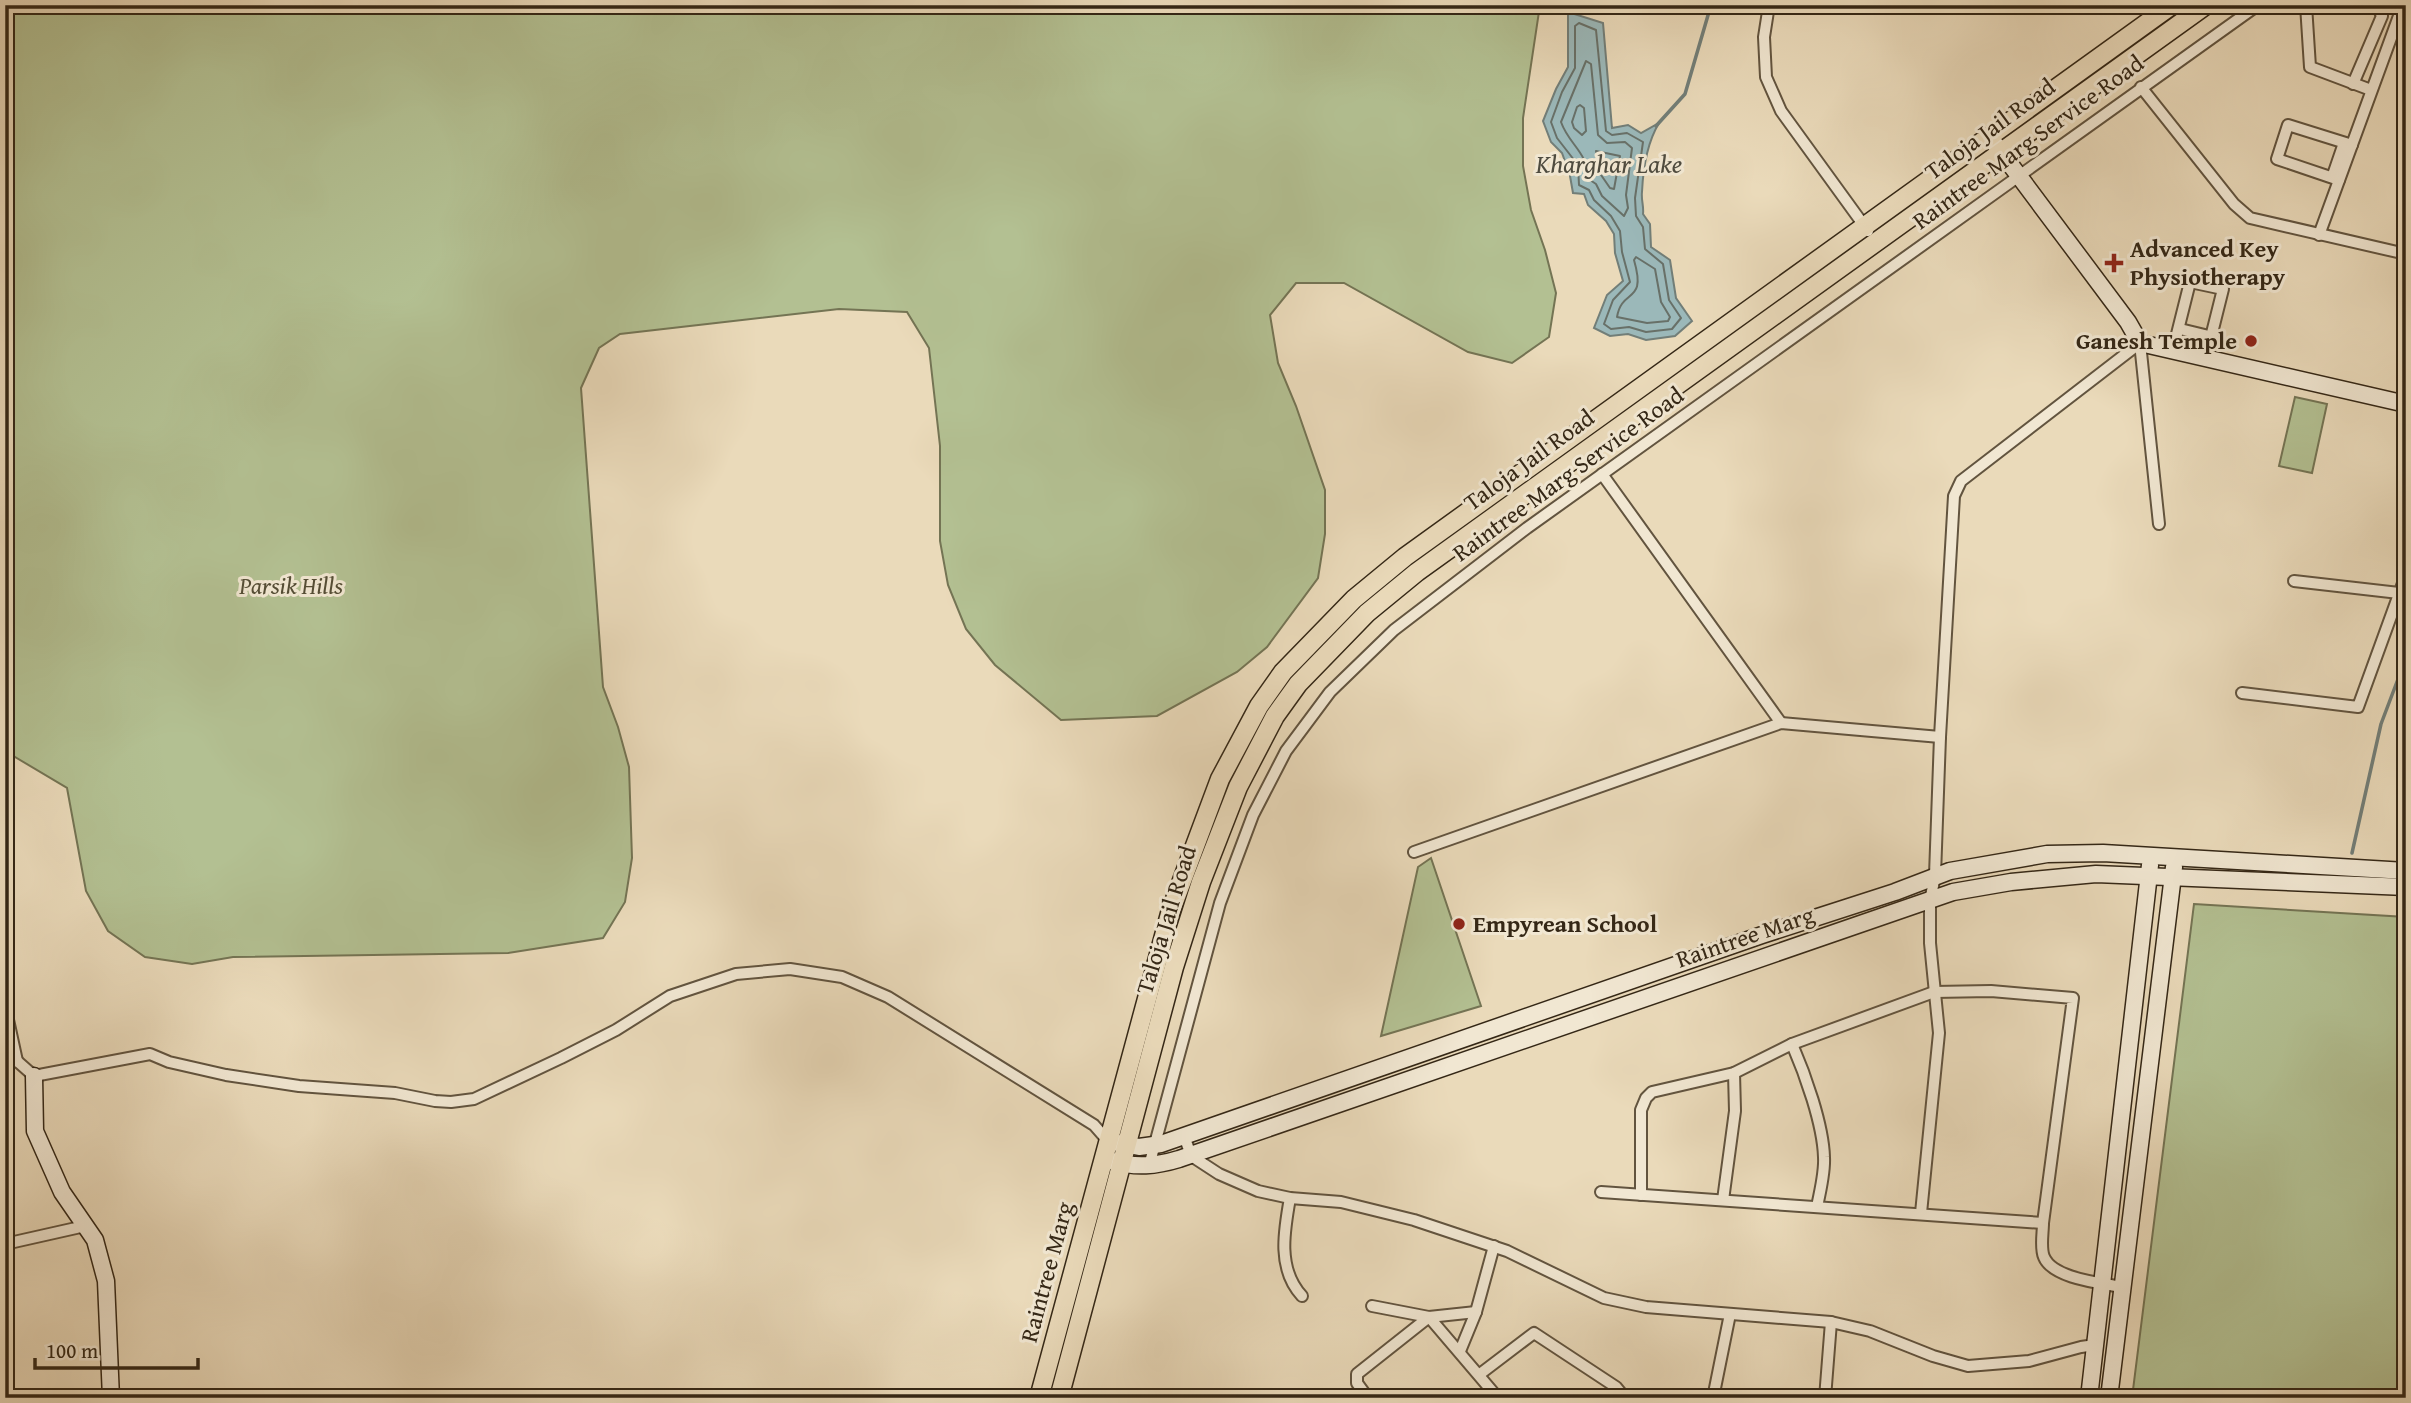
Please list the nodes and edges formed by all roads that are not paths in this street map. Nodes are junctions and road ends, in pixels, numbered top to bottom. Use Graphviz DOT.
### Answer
graph roads {
  1 [pos="1769,5"];
  2 [pos="2172,5"];
  3 [pos="2206,5"];
  4 [pos="2258,5"];
  5 [pos="2313,5"];
  6 [pos="2377,5"];
  7 [pos="2403,5"];
  8 [pos="2306,6"];
  9 [pos="2353,84"];
  10 [pos="2141,87"];
  11 [pos="2371,90"];
  12 [pos="1989,136"];
  13 [pos="2348,144"];
  14 [pos="2001,152"];
  15 [pos="2019,176"];
  16 [pos="2336,179"];
  17 [pos="1864,226"];
  18 [pos="2319,235"];
  19 [pos="1875,242"];
  20 [pos="2406,254"];
  21 [pos="2179,329"];
  22 [pos="2213,337"];
  23 [pos="2140,343"];
  24 [pos="2173,350"];
  25 [pos="2206,358"];
  26 [pos="2406,404"];
  27 [pos="1602,474"];
  28 [pos="2159,524"];
  29 [pos="2406,575"];
  30 [pos="2294,581"];
  31 [pos="2399,593"];
  32 [pos="2242,693"];
  33 [pos="1781,723"];
  34 [pos="1940,737"];
  35 [pos="1413,852"];
  36 [pos="2152,855"];
  37 [pos="2174,858"];
  38 [pos="2406,871"];
  39 [pos="1935,875"];
  40 [pos="2149,875"];
  41 [pos="2341,876"];
  42 [pos="2174,877"];
  43 [pos="2387,878"];
  44 [pos="2406,887"];
  45 [pos="1930,902"];
  46 [pos="1934,992"];
  47 [pos="5,1006"];
  48 [pos="8,1028"];
  49 [pos="1792,1044"];
  50 [pos="17,1061"];
  51 [pos="5,1063"];
  52 [pos="1734,1073"];
  53 [pos="34,1076"];
  54 [pos="1184,1136"];
  55 [pos="1108,1141"];
  56 [pos="1127,1145"];
  57 [pos="1154,1145"];
  58 [pos="1191,1155"];
  59 [pos="1103,1159"];
  60 [pos="1122,1164"];
  61 [pos="1149,1166"];
  62 [pos="1601,1192"];
  63 [pos="1642,1195"];
  64 [pos="1290,1198"];
  65 [pos="1723,1200"];
  66 [pos="1817,1207"];
  67 [pos="1921,1213"];
  68 [pos="2043,1223"];
  69 [pos="85,1226"];
  70 [pos="5,1244"];
  71 [pos="1494,1246"];
  72 [pos="2103,1283"];
  73 [pos="2122,1287"];
  74 [pos="1302,1296"];
  75 [pos="1372,1306"];
  76 [pos="1476,1312"];
  77 [pos="1730,1314"];
  78 [pos="1429,1317"];
  79 [pos="1831,1322"];
  80 [pos="2095,1345"];
  81 [pos="1460,1351"];
  82 [pos="1480,1374"];
  83 [pos="2091,1376"];
  84 [pos="2110,1389"];
  85 [pos="1618,1396"];
  86 [pos="111,1398"];
  87 [pos="1039,1398"];
  88 [pos="1059,1398"];
  89 [pos="1368,1398"];
  90 [pos="1498,1398"];
  91 [pos="1713,1398"];
  92 [pos="1825,1398"];
  93 [pos="2089,1398"];
  1 -- 17 [label="street"];
  2 -- 12 [label="main road, Taloja Jail Road"];
  3 -- 14 [label="main road, Taloja Jail Road"];
  4 -- 10 [label="street, Raintree Marg Service Road"];
  5 -- 8 [label="street"];
  6 -- 9 [label="street"];
  7 -- 11 [label="street"];
  8 -- 9 [label="street"];
  9 -- 11 [label="street"];
  10 -- 15 [label="street, Raintree Marg Service Road"];
  10 -- 18 [label="street"];
  11 -- 13 [label="street"];
  12 -- 14 [label="main road"];
  12 -- 17 [label="main road, Taloja Jail Road"];
  13 -- 16 [label="street"];
  13 -- 16 [label="street"];
  14 -- 15 [label="main road"];
  14 -- 19 [label="main road, Taloja Jail Road"];
  15 -- 23 [label="main road"];
  15 -- 27 [label="street, Raintree Marg Service Road"];
  16 -- 18 [label="street"];
  17 -- 19 [label="street"];
  17 -- 55 [label="main road, Taloja Jail Road"];
  18 -- 20 [label="street"];
  19 -- 56 [label="main road, Taloja Jail Road"];
  21 -- 22 [label="street"];
  21 -- 22 [label="street"];
  21 -- 24 [label="street"];
  22 -- 25 [label="street"];
  23 -- 24 [label="main road"];
  23 -- 28 [label="street"];
  23 -- 34 [label="street"];
  24 -- 25 [label="main road"];
  25 -- 26 [label="main road"];
  27 -- 33 [label="street"];
  27 -- 57 [label="street, Raintree Marg Service Road"];
  29 -- 31 [label="street"];
  30 -- 31 [label="street"];
  31 -- 32 [label="street"];
  33 -- 34 [label="street"];
  33 -- 35 [label="street"];
  34 -- 39 [label="street"];
  36 -- 37 [label="main road, Raintree Marg"];
  36 -- 39 [label="main road, Raintree Marg"];
  36 -- 40 [label="main road"];
  37 -- 41 [label="main road, Raintree Marg"];
  37 -- 42 [label="main road"];
  38 -- 43 [label="main road, Raintree Marg"];
  39 -- 45 [label="street"];
  39 -- 54 [label="main road, Raintree Marg"];
  40 -- 42 [label="main road, Raintree Marg"];
  40 -- 45 [label="main road, Raintree Marg"];
  40 -- 72 [label="main road"];
  41 -- 42 [label="main road, Raintree Marg"];
  41 -- 43 [label="main road, Raintree Marg"];
  42 -- 73 [label="main road"];
  43 -- 44 [label="main road, Raintree Marg"];
  45 -- 46 [label="street"];
  45 -- 58 [label="main road, Raintree Marg"];
  46 -- 49 [label="street"];
  46 -- 67 [label="street"];
  46 -- 68 [label="street"];
  47 -- 48 [label="street"];
  48 -- 50 [label="street"];
  49 -- 52 [label="street"];
  49 -- 66 [label="street"];
  50 -- 51 [label="street"];
  50 -- 53 [label="street"];
  52 -- 63 [label="street"];
  52 -- 65 [label="street"];
  53 -- 55 [label="street"];
  53 -- 69 [label="main road"];
  54 -- 57 [label="main road, Raintree Marg"];
  54 -- 58 [label="street"];
  55 -- 56 [label="main road, Raintree Marg"];
  55 -- 59 [label="main road, Raintree Marg"];
  56 -- 57 [label="main road, Raintree Marg"];
  56 -- 60 [label="main road, Raintree Marg"];
  57 -- 61 [label="street, Raintree Marg Service Road"];
  58 -- 61 [label="main road, Raintree Marg"];
  58 -- 64 [label="street"];
  59 -- 60 [label="main road, Raintree Marg"];
  59 -- 87 [label="main road, Raintree Marg"];
  60 -- 61 [label="main road, Raintree Marg"];
  60 -- 88 [label="main road, Raintree Marg"];
  62 -- 63 [label="street"];
  63 -- 65 [label="street"];
  64 -- 71 [label="street"];
  64 -- 74 [label="street"];
  65 -- 66 [label="street"];
  66 -- 67 [label="street"];
  67 -- 68 [label="street"];
  68 -- 72 [label="street"];
  69 -- 70 [label="street"];
  69 -- 86 [label="main road"];
  71 -- 76 [label="street"];
  71 -- 77 [label="street"];
  72 -- 73 [label="street"];
  72 -- 80 [label="main road"];
  73 -- 84 [label="main road"];
  75 -- 78 [label="street"];
  76 -- 78 [label="street"];
  76 -- 81 [label="street"];
  77 -- 79 [label="street"];
  77 -- 91 [label="street"];
  78 -- 81 [label="street"];
  78 -- 89 [label="street"];
  79 -- 80 [label="street"];
  79 -- 92 [label="street"];
  80 -- 83 [label="main road"];
  81 -- 82 [label="street"];
  82 -- 85 [label="street"];
  82 -- 90 [label="street"];
  83 -- 84 [label="main road"];
  83 -- 93 [label="main road"];
}
